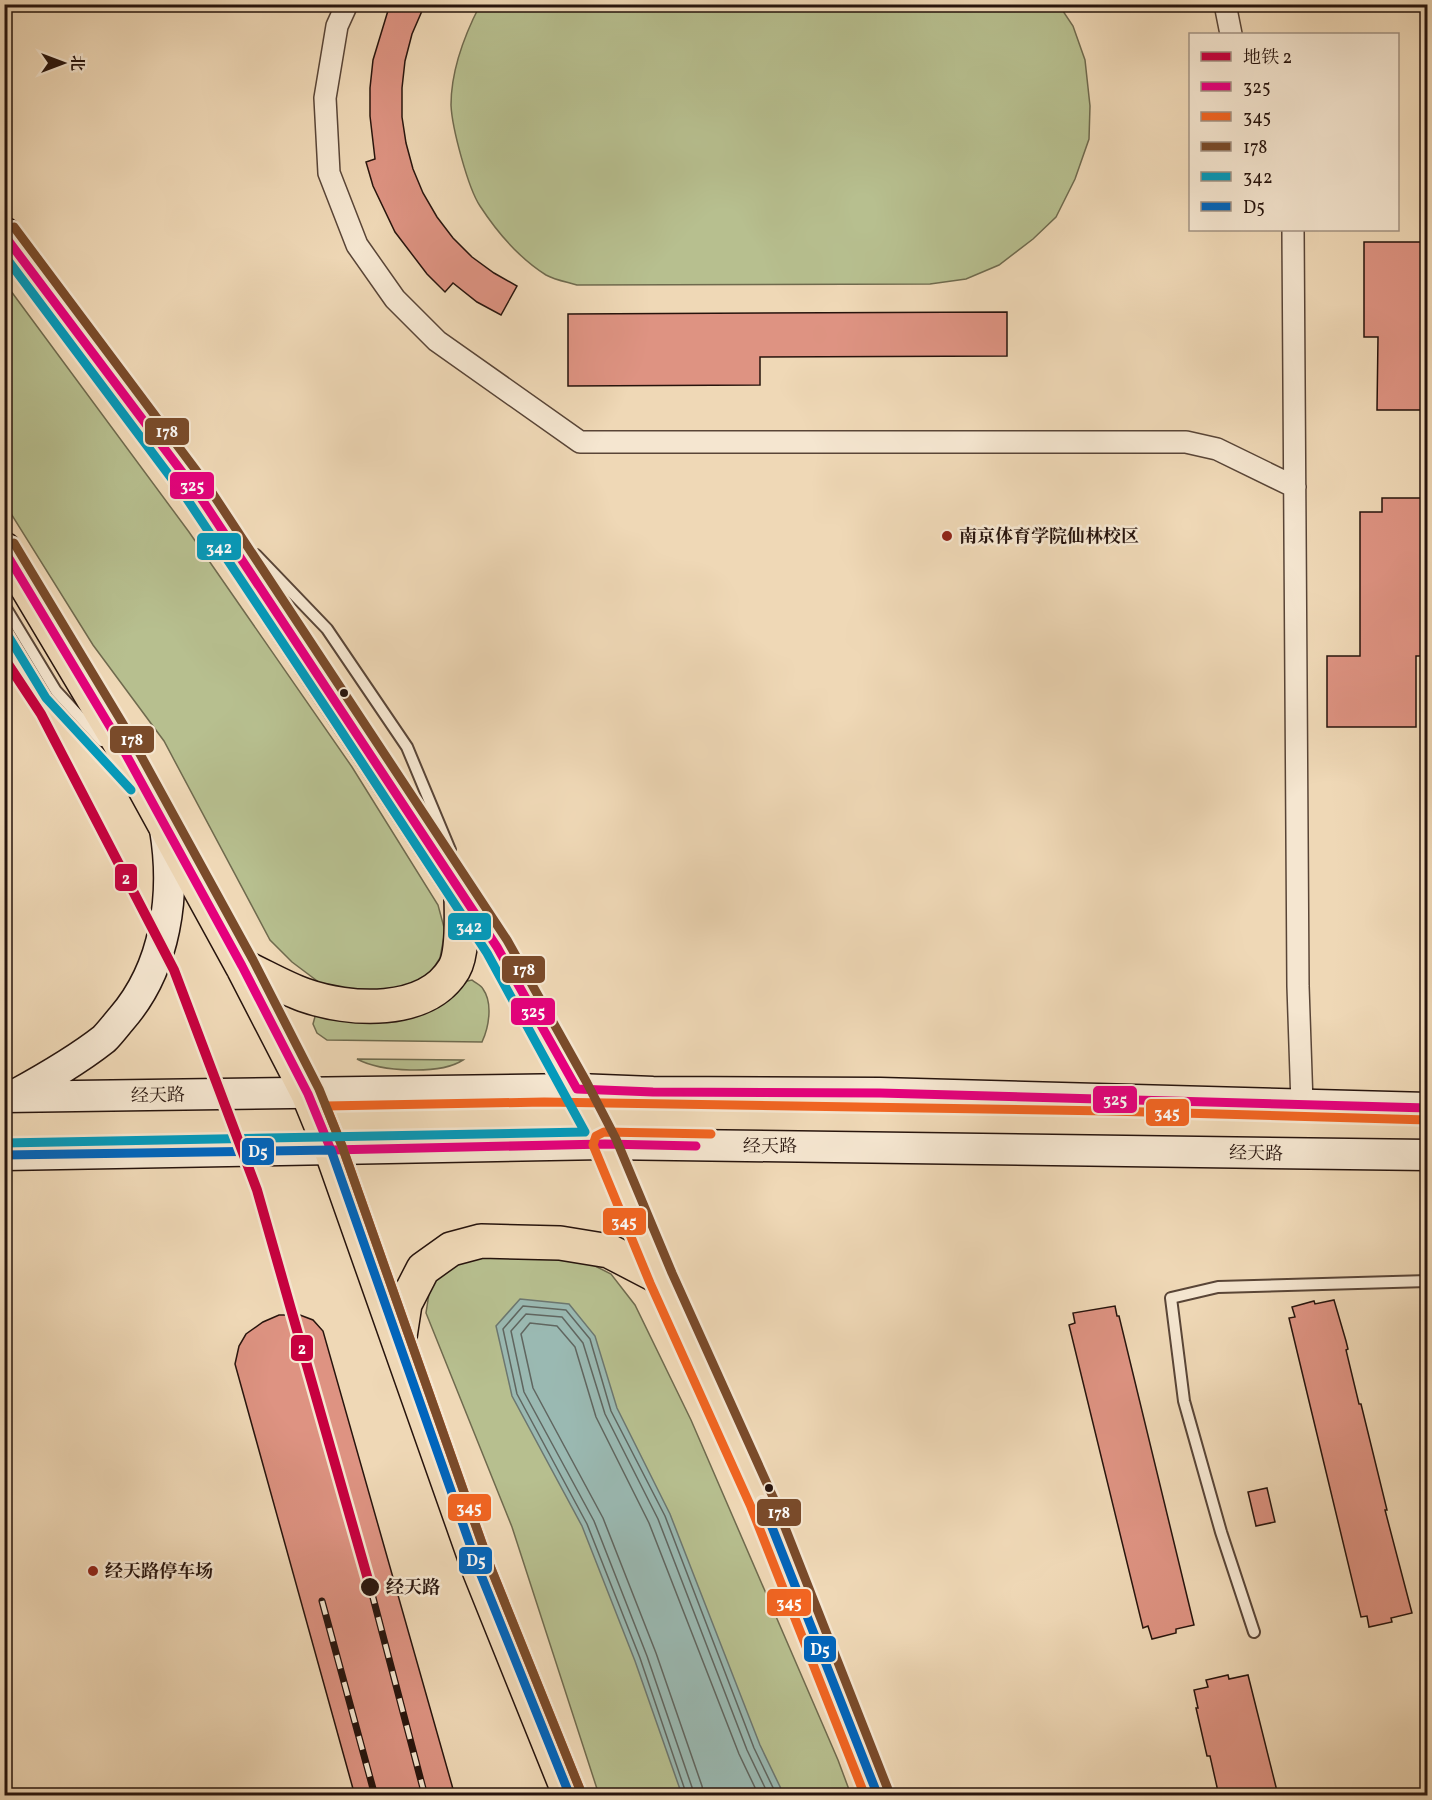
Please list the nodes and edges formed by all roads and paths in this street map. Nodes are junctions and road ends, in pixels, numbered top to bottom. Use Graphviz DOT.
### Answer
graph roads {
  1 [pos="347,4"];
  2 [pos="1225,4"];
  3 [pos="1231,33"];
  4 [pos="1293,231"];
  5 [pos="4,234"];
  6 [pos="1295,487"];
  7 [pos="197,492"];
  8 [pos="4,549"];
  9 [pos="4,605"];
  10 [pos="140,782"];
  11 [pos="164,824"];
  12 [pos="461,892"];
  13 [pos="497,947"];
  14 [pos="242,966"];
  15 [pos="577,1089"];
  16 [pos="308,1094"];
  17 [pos="8,1097"];
  18 [pos="1302,1104"];
  19 [pos="1428,1108"];
  20 [pos="605,1144"];
  21 [pos="331,1150"];
  22 [pos="4,1155"];
  23 [pos="1428,1155"];
  24 [pos="660,1278"];
  25 [pos="1428,1281"];
  26 [pos="399,1346"];
  27 [pos="1254,1632"];
  28 [pos="570,1796"];
  29 [pos="878,1796"];
  1 -- 6 [label="street"];
  2 -- 3 [label="street"];
  4 -- 6 [label="street"];
  5 -- 7 [label="main road"];
  6 -- 18 [label="street"];
  7 -- 12 [label="main road"];
  7 -- 13 [label="lane"];
  8 -- 10 [label="main road"];
  9 -- 10 [label="lane"];
  10 -- 11 [label="main road"];
  11 -- 14 [label="main road"];
  11 -- 17 [label="main road"];
  12 -- 13 [label="main road"];
  12 -- 14 [label="main road"];
  13 -- 15 [label="main road"];
  14 -- 16 [label="main road"];
  15 -- 16 [label="main road, 经天路"];
  15 -- 18 [label="main road, 经天路"];
  15 -- 20 [label="main road"];
  16 -- 17 [label="main road, 经天路"];
  16 -- 21 [label="main road"];
  18 -- 19 [label="main road, 经天路"];
  20 -- 21 [label="main road, 经天路"];
  20 -- 23 [label="main road, 经天路"];
  20 -- 24 [label="main road"];
  21 -- 22 [label="main road, 经天路"];
  21 -- 26 [label="main road"];
  24 -- 26 [label="main road"];
  24 -- 29 [label="main road"];
  25 -- 27 [label="lane"];
  26 -- 28 [label="main road"];
}
